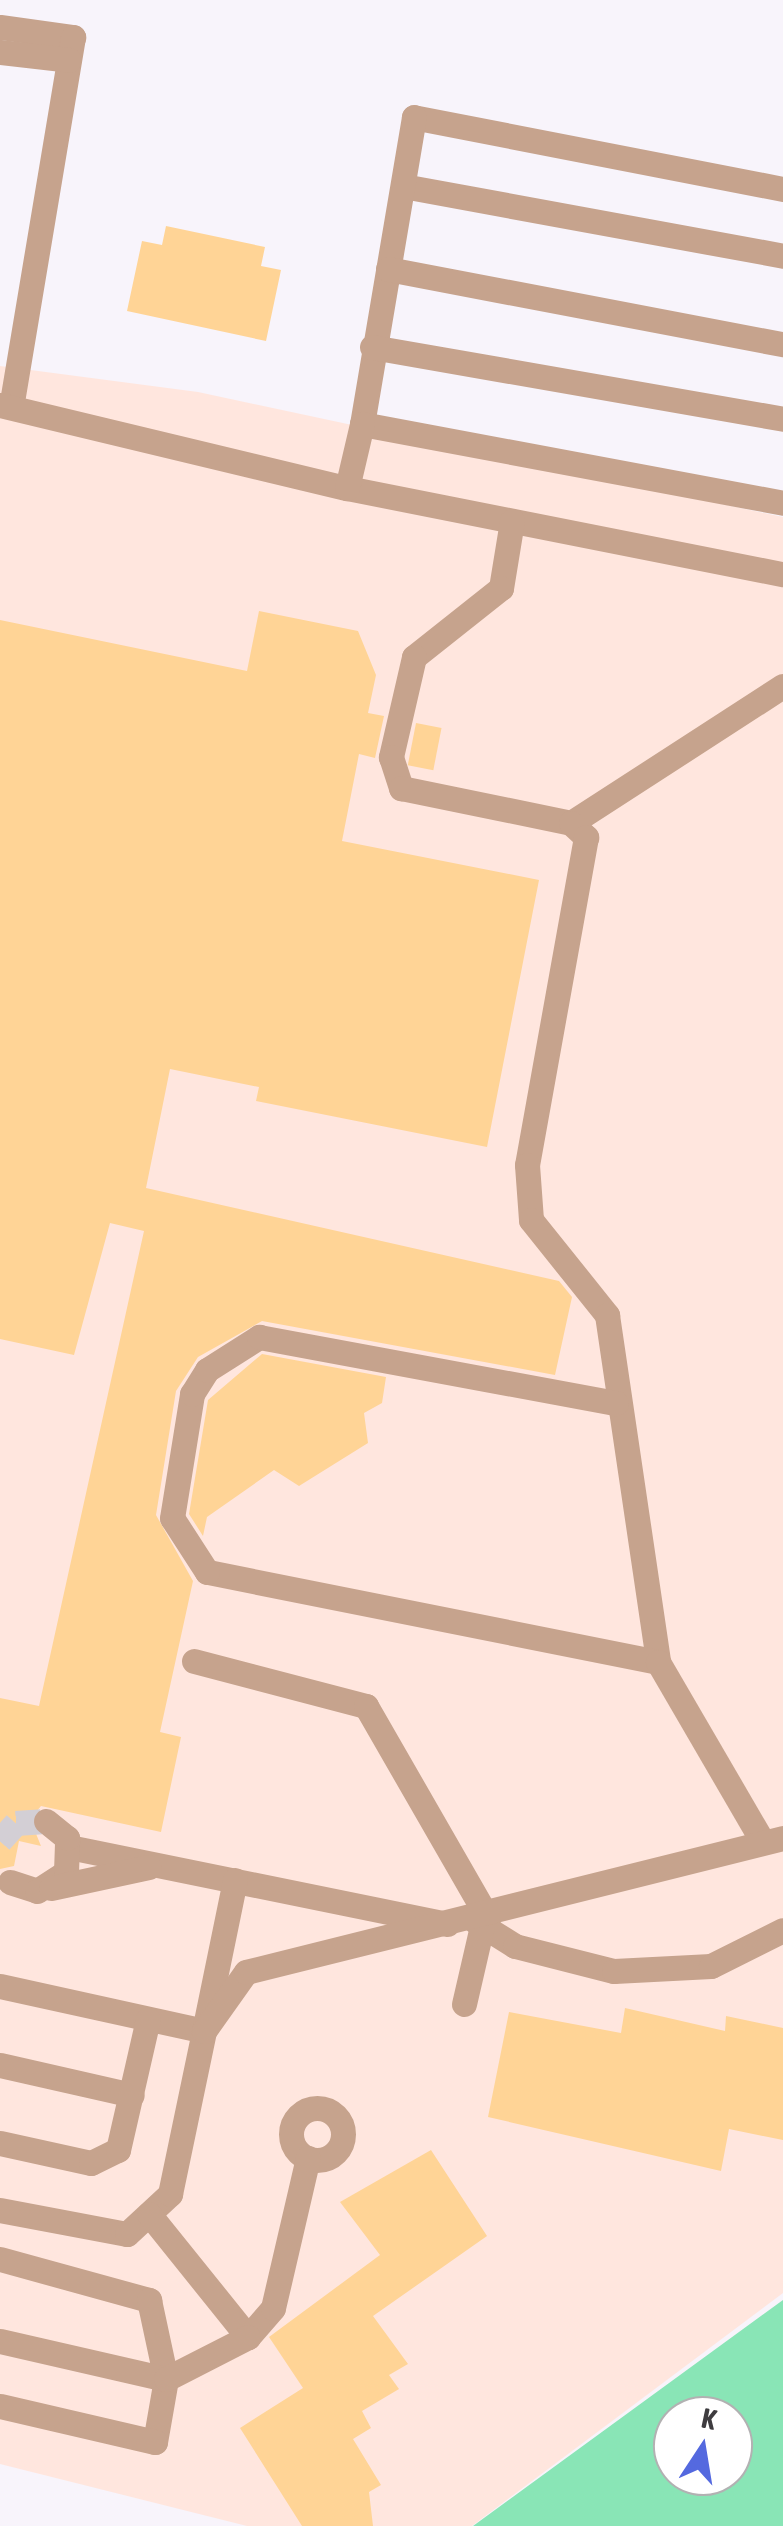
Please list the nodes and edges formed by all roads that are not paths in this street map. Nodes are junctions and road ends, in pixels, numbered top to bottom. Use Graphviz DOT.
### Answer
graph roads {
  1 [pos="0,27"];
  2 [pos="71,49"];
  3 [pos="0,52"];
  4 [pos="402,186"];
  5 [pos="783,189"];
  6 [pos="783,256"];
  7 [pos="388,270"];
  8 [pos="783,344"];
  9 [pos="372,347"];
  10 [pos="8,370"];
  11 [pos="6,406"];
  12 [pos="783,420"];
  13 [pos="362,424"];
  14 [pos="346,488"];
  15 [pos="783,503"];
  16 [pos="512,520"];
  17 [pos="783,574"];
  18 [pos="783,686"];
  19 [pos="571,822"];
  20 [pos="616,1402"];
  21 [pos="194,1661"];
  22 [pos="658,1662"];
  23 [pos="46,1821"];
  24 [pos="772,1840"];
  25 [pos="69,1846"];
  26 [pos="158,1865"];
  27 [pos="236,1880"];
  28 [pos="10,1882"];
  29 [pos="49,1888"];
  30 [pos="475,1923"];
  31 [pos="783,1930"];
  32 [pos="0,1986"];
  33 [pos="464,2004"];
  34 [pos="148,2019"];
  35 [pos="204,2032"];
  36 [pos="0,2066"];
  37 [pos="132,2095"];
  38 [pos="0,2143"];
  39 [pos="308,2158"];
  40 [pos="0,2210"];
  41 [pos="149,2214"];
  42 [pos="0,2259"];
  43 [pos="248,2337"];
  44 [pos="0,2341"];
  45 [pos="166,2378"];
  46 [pos="0,2406"];
  1 -- 2 [label="lane"];
  2 -- 3 [label="lane"];
  2 -- 10 [label="lane"];
  4 -- 5 [label="lane"];
  4 -- 6 [label="lane"];
  4 -- 7 [label="lane"];
  7 -- 8 [label="lane"];
  7 -- 9 [label="lane"];
  9 -- 12 [label="lane"];
  9 -- 13 [label="lane"];
  10 -- 11 [label="lane"];
  11 -- 14 [label="lane"];
  13 -- 14 [label="lane"];
  13 -- 15 [label="lane"];
  14 -- 16 [label="lane"];
  16 -- 17 [label="lane"];
  16 -- 19 [label="lane"];
  18 -- 19 [label="lane"];
  19 -- 20 [label="lane"];
  20 -- 22 [label="lane"];
  20 -- 22 [label="lane"];
  21 -- 30 [label="lane"];
  22 -- 24 [label="lane"];
  23 -- 25 [label="lane"];
  24 -- 30 [label="lane"];
  25 -- 26 [label="lane"];
  25 -- 29 [label="lane"];
  26 -- 27 [label="lane"];
  26 -- 29 [label="lane"];
  27 -- 30 [label="lane"];
  27 -- 35 [label="lane"];
  28 -- 29 [label="lane"];
  30 -- 31 [label="lane"];
  30 -- 33 [label="lane"];
  30 -- 35 [label="lane"];
  32 -- 34 [label="lane"];
  34 -- 35 [label="lane"];
  34 -- 37 [label="lane"];
  35 -- 41 [label="lane"];
  36 -- 37 [label="lane"];
  37 -- 38 [label="lane"];
  39 -- 43 [label="lane"];
  40 -- 41 [label="lane"];
  41 -- 43 [label="lane"];
  42 -- 45 [label="lane"];
  43 -- 45 [label="lane"];
  44 -- 45 [label="lane"];
  45 -- 46 [label="lane"];
}
